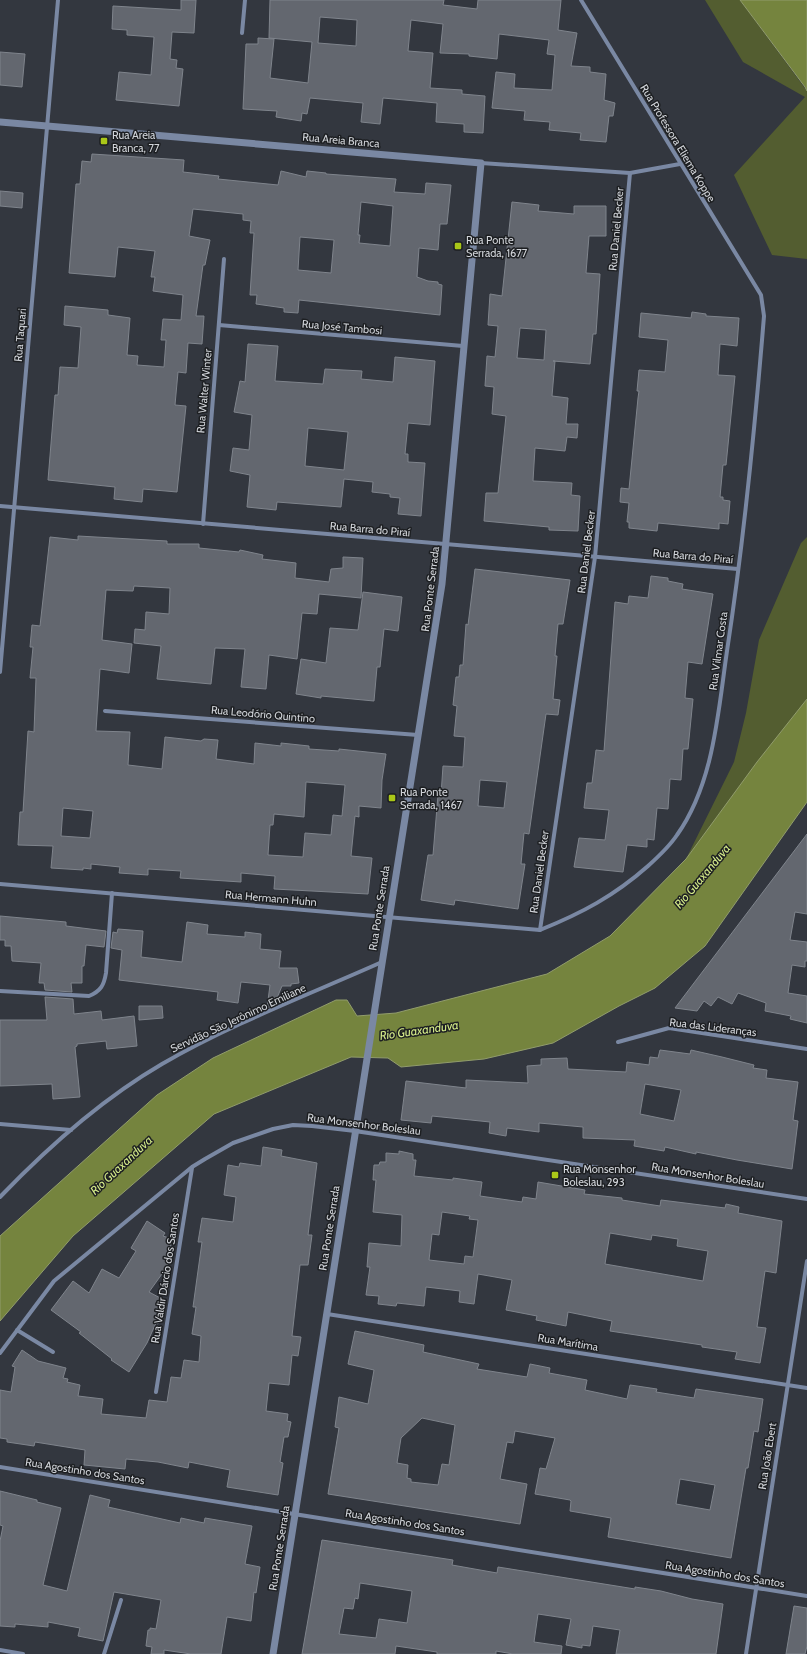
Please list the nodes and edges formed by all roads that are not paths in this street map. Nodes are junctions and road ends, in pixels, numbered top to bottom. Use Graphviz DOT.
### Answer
graph roads {
  1 [pos="58,0"];
  2 [pos="245,0"];
  3 [pos="581,0"];
  4 [pos="242,33"];
  5 [pos="0,122"];
  6 [pos="47,126"];
  7 [pos="480,163"];
  8 [pos="680,164"];
  9 [pos="630,173"];
  10 [pos="224,259"];
  11 [pos="761,295"];
  12 [pos="219,325"];
  13 [pos="463,346"];
  14 [pos="0,506"];
  15 [pos="14,508"];
  16 [pos="202,524"];
  17 [pos="446,544"];
  18 [pos="595,557"];
  19 [pos="738,569"];
  20 [pos="0,672"];
  21 [pos="105,711"];
  22 [pos="419,736"];
  23 [pos="0,884"];
  24 [pos="112,894"];
  25 [pos="389,916"];
  26 [pos="540,930"];
  27 [pos="382,962"];
  28 [pos="0,991"];
  29 [pos="618,1042"];
  30 [pos="807,1049"];
  31 [pos="0,1124"];
  32 [pos="71,1130"];
  33 [pos="355,1131"];
  34 [pos="192,1168"];
  35 [pos="0,1197"];
  36 [pos="807,1199"];
  37 [pos="807,1261"];
  38 [pos="327,1314"];
  39 [pos="17,1330"];
  40 [pos="53,1352"];
  41 [pos="0,1353"];
  42 [pos="788,1386"];
  43 [pos="807,1388"];
  44 [pos="156,1392"];
  45 [pos="0,1467"];
  46 [pos="295,1514"];
  47 [pos="756,1588"];
  48 [pos="807,1596"];
  49 [pos="121,1600"];
  50 [pos="0,1650"];
  51 [pos="23,1654"];
  52 [pos="104,1654"];
  53 [pos="273,1654"];
  54 [pos="746,1654"];
  1 -- 6 [label="street, Rua Taquari"];
  2 -- 4 [label="street"];
  3 -- 8 [label="street, Rua Professora Eliema Koppe"];
  5 -- 6 [label="street, Rua Areia Branca"];
  6 -- 7 [label="street, Rua Areia Branca"];
  6 -- 15 [label="street, Rua Taquari"];
  7 -- 9 [label="street, Rua Areia Branca"];
  7 -- 13 [label="street, Rua Ponte Serrada"];
  8 -- 9 [label="street, Rua Areia Branca"];
  8 -- 11 [label="street, Rua Professora Eliema Koppe"];
  9 -- 18 [label="street, Rua Daniel Becker"];
  10 -- 12 [label="street, Rua Walter Winter"];
  11 -- 19 [label="street, Rua Vilmar Costa"];
  12 -- 13 [label="street, Rua José Tambosi"];
  12 -- 16 [label="street, Rua Walter Winter"];
  13 -- 17 [label="street, Rua Ponte Serrada"];
  14 -- 15 [label="street, Rua Barra do Piraí"];
  15 -- 16 [label="street, Rua Barra do Piraí"];
  15 -- 20 [label="street, Rua Taquari"];
  16 -- 17 [label="street, Rua Barra do Piraí"];
  17 -- 18 [label="street, Rua Barra do Piraí"];
  17 -- 22 [label="street, Rua Ponte Serrada"];
  18 -- 19 [label="street, Rua Barra do Piraí"];
  18 -- 26 [label="street, Rua Daniel Becker"];
  19 -- 26 [label="street, Rua Vilmar Costa"];
  21 -- 22 [label="street, Rua Leodório Quintino"];
  22 -- 25 [label="street, Rua Ponte Serrada"];
  23 -- 24 [label="street, Rua Hermann Huhn"];
  24 -- 25 [label="street, Rua Hermann Huhn"];
  24 -- 28 [label="street"];
  25 -- 26 [label="street, Rua Hermann Huhn"];
  25 -- 27 [label="street, Rua Ponte Serrada"];
  27 -- 32 [label="street, Servidão São Jerônimo Emiliane"];
  27 -- 33 [label="street, Rua Ponte Serrada"];
  29 -- 30 [label="street, Rua das Lideranças"];
  31 -- 32 [label="street"];
  32 -- 35 [label="street, Servidão São Jerônimo Emiliane"];
  33 -- 34 [label="street, Rua Monsenhor Boleslau"];
  33 -- 36 [label="street, Rua Monsenhor Boleslau"];
  33 -- 38 [label="street, Rua Ponte Serrada"];
  34 -- 39 [label="street, Rua Monsenhor Boleslau"];
  34 -- 44 [label="street, Rua Valdir Dárcio dos Santos"];
  37 -- 42 [label="street, Rua João Ebert"];
  38 -- 42 [label="street, Rua Marítima"];
  38 -- 46 [label="street, Rua Ponte Serrada"];
  39 -- 40 [label="street"];
  39 -- 41 [label="street, Rua Monsenhor Boleslau"];
  42 -- 43 [label="street, Rua Marítima"];
  42 -- 47 [label="street, Rua João Ebert"];
  45 -- 46 [label="street, Rua Agostinho dos Santos"];
  46 -- 47 [label="street, Rua Agostinho dos Santos"];
  46 -- 53 [label="street, Rua Ponte Serrada"];
  47 -- 48 [label="street, Rua Agostinho dos Santos"];
  47 -- 54 [label="street, Rua João Ebert"];
  49 -- 52 [label="street"];
  50 -- 51 [label="street"];
}
